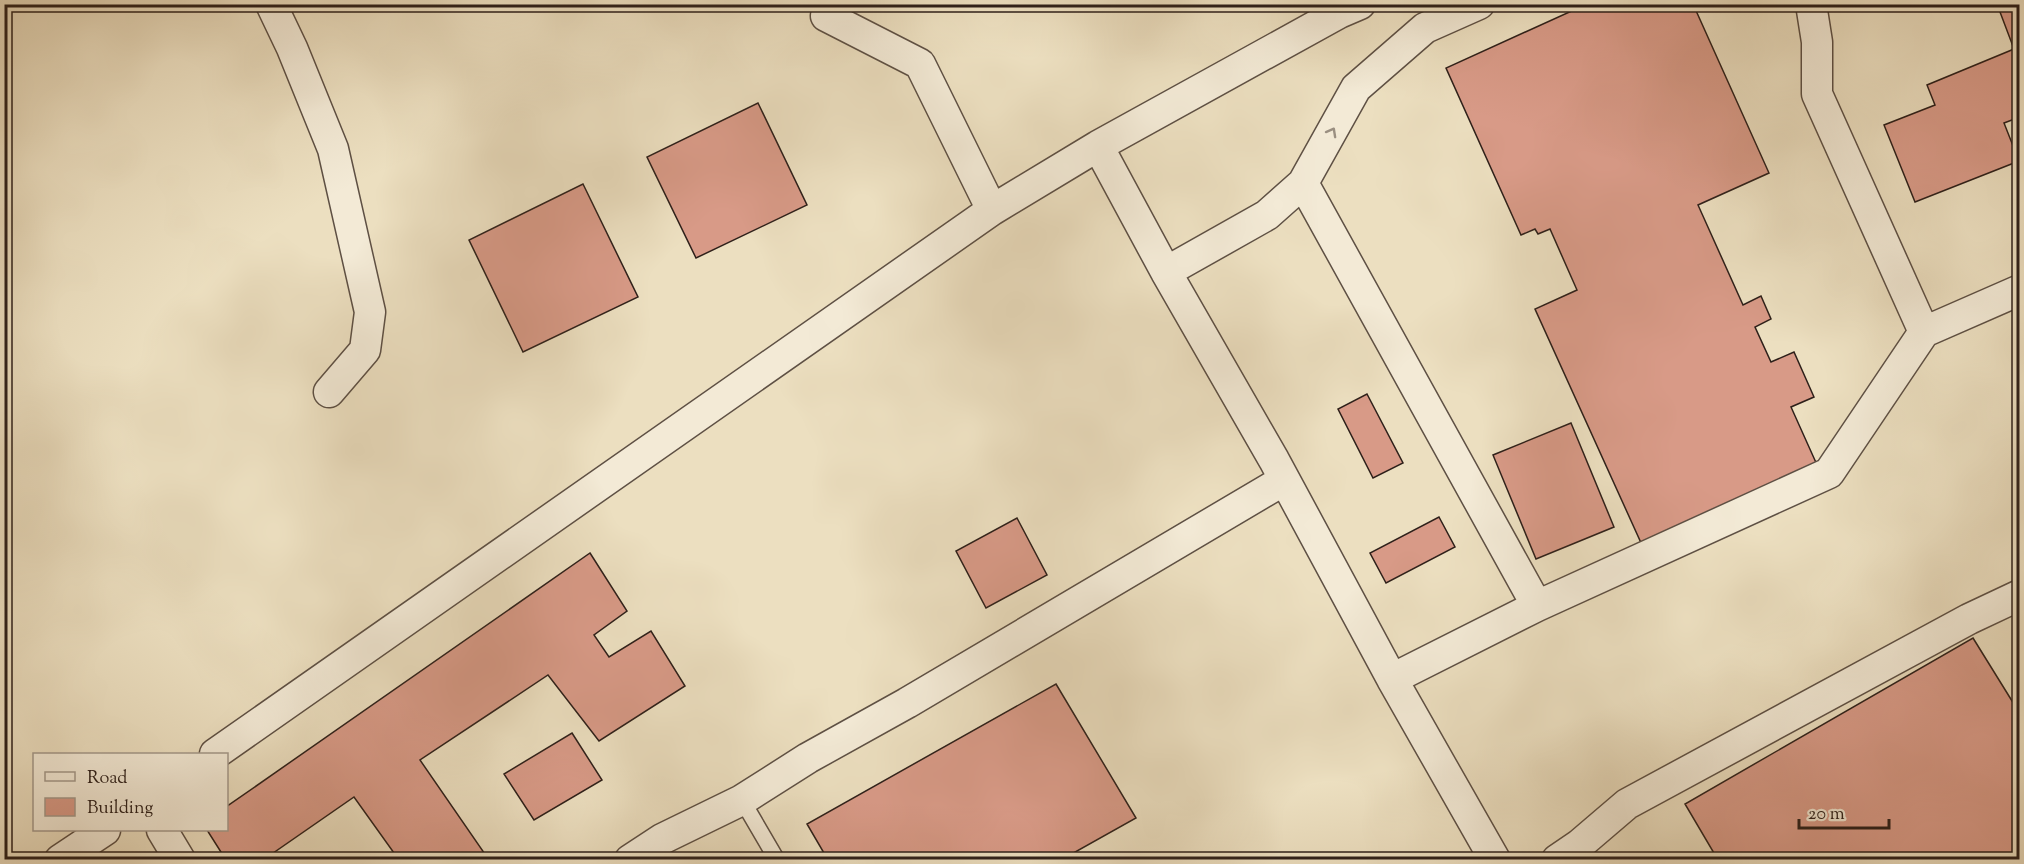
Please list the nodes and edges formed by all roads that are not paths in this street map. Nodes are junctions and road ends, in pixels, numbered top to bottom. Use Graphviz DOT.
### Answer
graph roads {
  1 [pos="271,4"];
  2 [pos="1479,4"];
  3 [pos="1811,4"];
  4 [pos="1344,7"];
  5 [pos="825,16"];
  6 [pos="1098,146"];
  7 [pos="1303,183"];
  8 [pos="992,210"];
  9 [pos="1166,272"];
  10 [pos="2019,290"];
  11 [pos="1924,332"];
  12 [pos="329,392"];
  13 [pos="1284,480"];
  14 [pos="2019,595"];
  15 [pos="1537,606"];
  16 [pos="1392,679"];
  17 [pos="216,753"];
  18 [pos="742,800"];
  19 [pos="104,831"];
  20 [pos="163,831"];
  21 [pos="1572,855"];
  22 [pos="60,860"];
  23 [pos="180,860"];
  24 [pos="630,860"];
  25 [pos="777,860"];
  26 [pos="1495,860"];
  1 -- 12 [label="street"];
  7 -- 2 [label="street, one-way"];
  3 -- 11 [label="street"];
  4 -- 6 [label="street"];
  5 -- 8 [label="street"];
  6 -- 8 [label="street"];
  6 -- 9 [label="street"];
  7 -- 9 [label="street"];
  7 -- 15 [label="street"];
  8 -- 17 [label="street"];
  9 -- 13 [label="street"];
  10 -- 11 [label="street"];
  11 -- 15 [label="street"];
  13 -- 16 [label="street"];
  13 -- 18 [label="street"];
  14 -- 21 [label="street"];
  15 -- 16 [label="street"];
  16 -- 26 [label="street"];
  18 -- 24 [label="street"];
  18 -- 25 [label="lane"];
  19 -- 22 [label="street"];
  20 -- 23 [label="street"];
}
